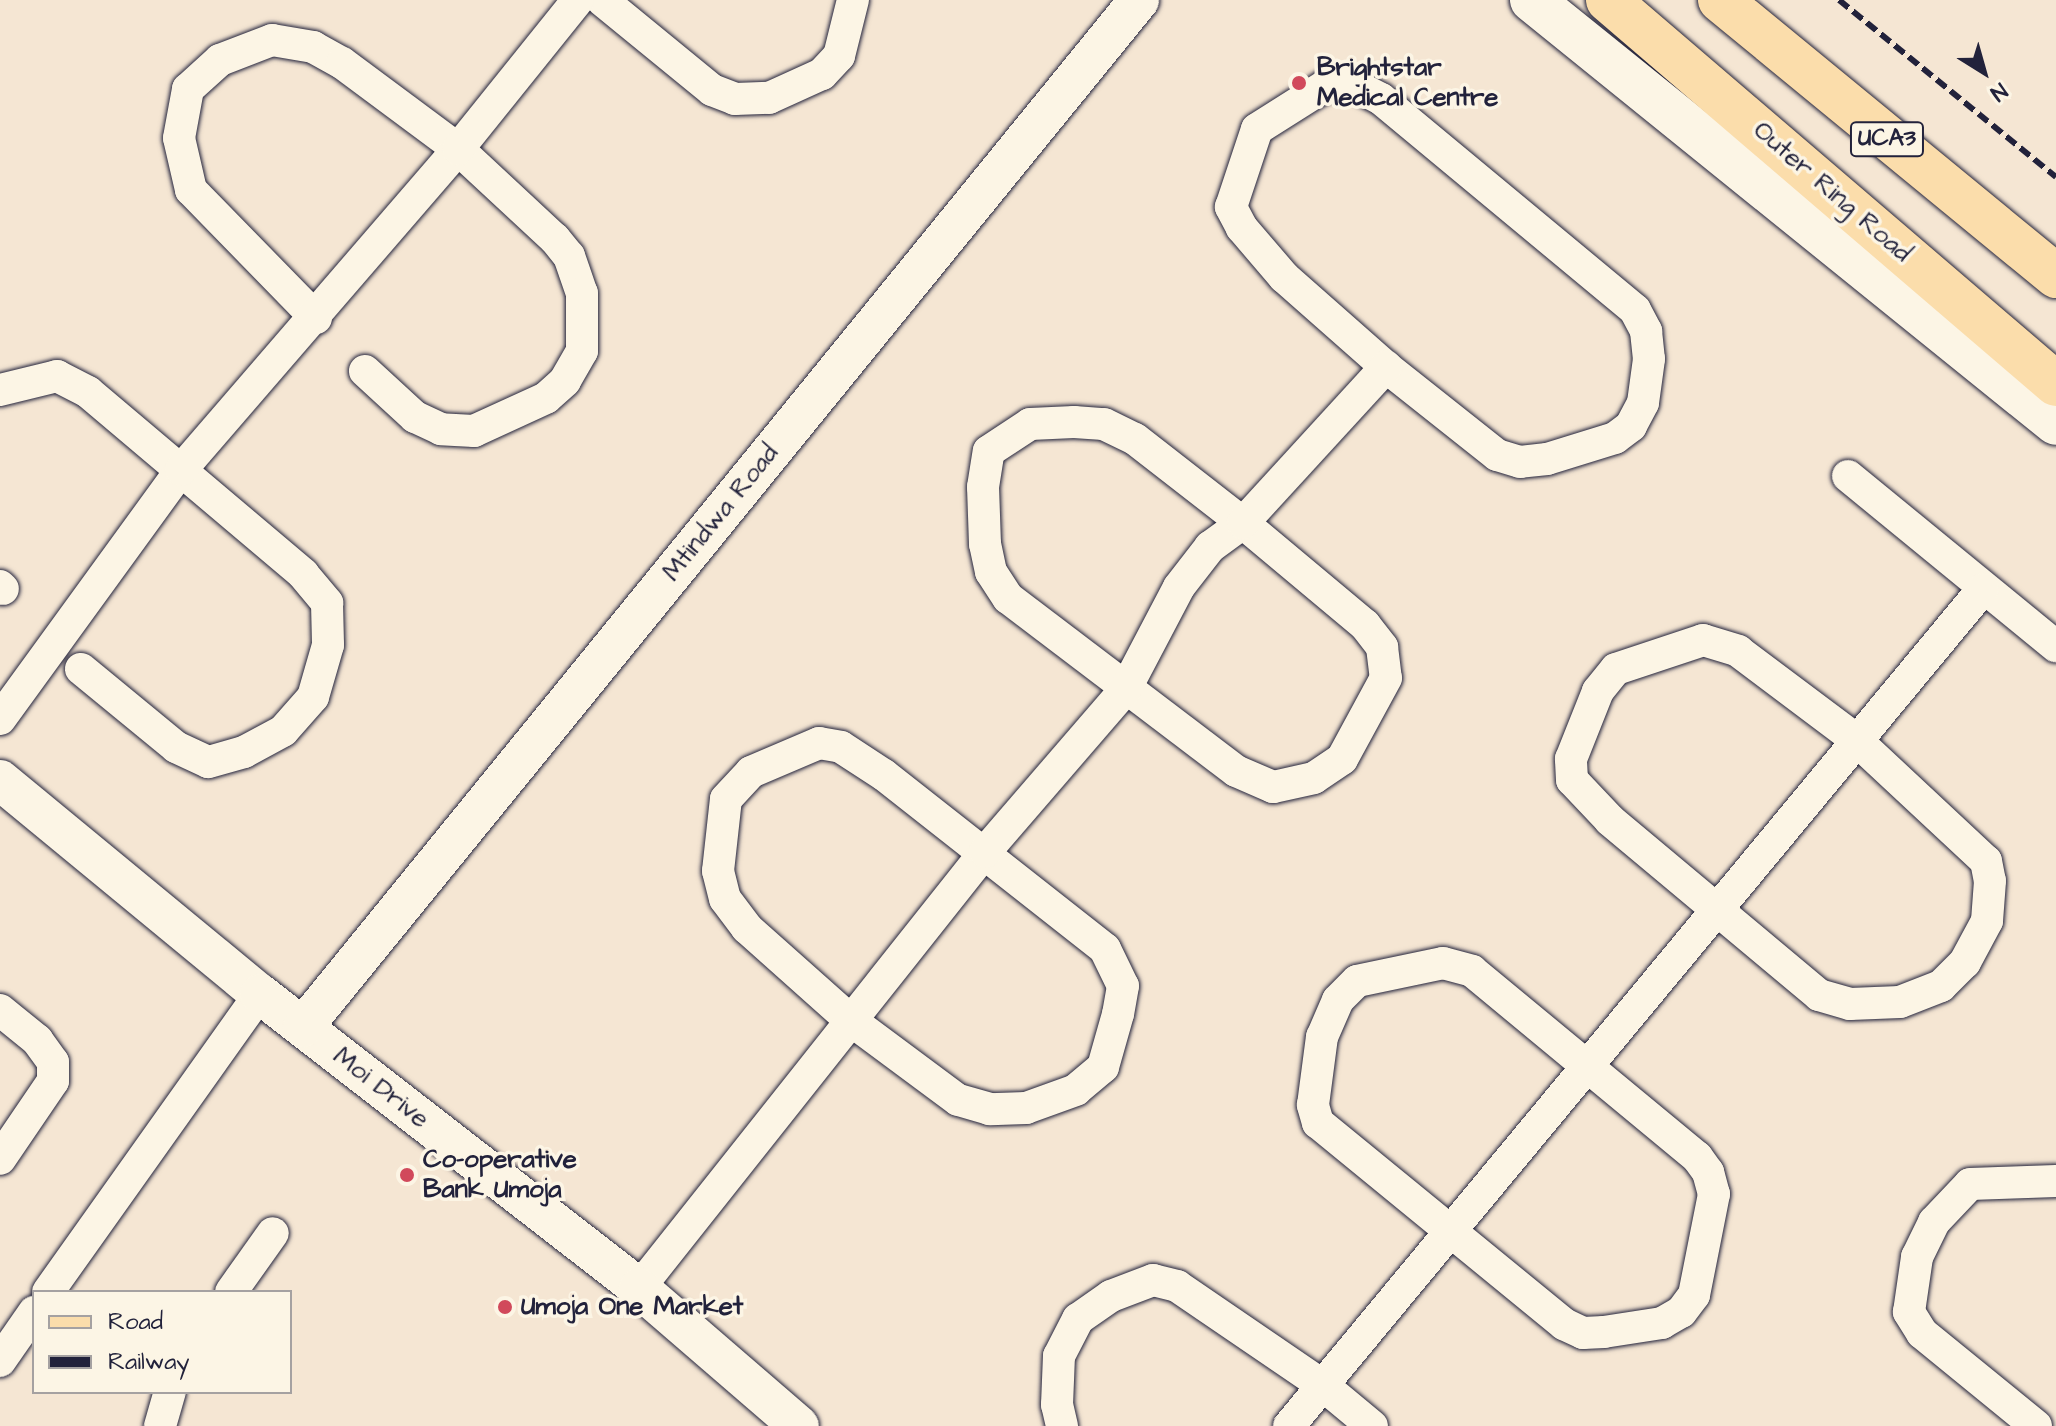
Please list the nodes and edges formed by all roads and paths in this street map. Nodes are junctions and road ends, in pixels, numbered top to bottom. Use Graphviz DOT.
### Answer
graph roads {
  1 [pos="578,0"];
  2 [pos="602,0"];
  3 [pos="853,0"];
  4 [pos="1139,0"];
  5 [pos="1532,0"];
  6 [pos="1608,0"];
  7 [pos="1720,0"];
  8 [pos="458,149"];
  9 [pos="2056,276"];
  10 [pos="316,318"];
  11 [pos="1386,367"];
  12 [pos="365,371"];
  13 [pos="2056,384"];
  14 [pos="0,390"];
  15 [pos="2056,423"];
  16 [pos="181,470"];
  17 [pos="1848,476"];
  18 [pos="1243,523"];
  19 [pos="1983,589"];
  20 [pos="2056,646"];
  21 [pos="81,669"];
  22 [pos="1125,690"];
  23 [pos="0,719"];
  24 [pos="1855,739"];
  25 [pos="0,780"];
  26 [pos="985,852"];
  27 [pos="1720,911"];
  28 [pos="260,994"];
  29 [pos="0,1010"];
  30 [pos="849,1019"];
  31 [pos="303,1027"];
  32 [pos="1586,1066"];
  33 [pos="0,1159"];
  34 [pos="2056,1181"];
  35 [pos="1454,1229"];
  36 [pos="273,1233"];
  37 [pos="639,1288"];
  38 [pos="49,1290"];
  39 [pos="232,1290"];
  40 [pos="32,1315"];
  41 [pos="0,1361"];
  42 [pos="1325,1387"];
  43 [pos="169,1394"];
  44 [pos="160,1426"];
  45 [pos="799,1426"];
  46 [pos="1062,1426"];
  47 [pos="1289,1426"];
  48 [pos="1372,1426"];
  49 [pos="2036,1426"];
  1 -- 8 [label="street"];
  2 -- 3 [label="street"];
  4 -- 31 [label="street, Mtindwa Road"];
  5 -- 15 [label="main road"];
  6 -- 13 [label="main road, Outer Ring Road / UCA3"];
  7 -- 9 [label="main road, UCA3"];
  8 -- 10 [label="street"];
  8 -- 10 [label="street"];
  8 -- 12 [label="street"];
  10 -- 16 [label="street"];
  11 -- 11 [label="street"];
  11 -- 18 [label="street"];
  14 -- 16 [label="street"];
  16 -- 21 [label="street"];
  16 -- 23 [label="street"];
  17 -- 19 [label="street"];
  18 -- 22 [label="street"];
  18 -- 22 [label="street"];
  18 -- 22 [label="street"];
  19 -- 20 [label="street"];
  19 -- 24 [label="street"];
  22 -- 26 [label="street"];
  24 -- 27 [label="street"];
  24 -- 27 [label="street"];
  24 -- 27 [label="street"];
  25 -- 28 [label="street, Moi Drive"];
  26 -- 30 [label="street"];
  26 -- 30 [label="street"];
  26 -- 30 [label="street"];
  27 -- 32 [label="street"];
  28 -- 31 [label="street, Moi Drive"];
  28 -- 38 [label="street"];
  29 -- 33 [label="street"];
  30 -- 37 [label="street"];
  31 -- 37 [label="street, Moi Drive"];
  32 -- 35 [label="street"];
  32 -- 35 [label="street"];
  32 -- 35 [label="street"];
  34 -- 49 [label="street"];
  35 -- 42 [label="street"];
  36 -- 39 [label="street"];
  37 -- 45 [label="street, Moi Drive"];
  40 -- 41 [label="street"];
  42 -- 46 [label="street"];
  42 -- 47 [label="street"];
  42 -- 48 [label="street"];
  43 -- 44 [label="street"];
}
